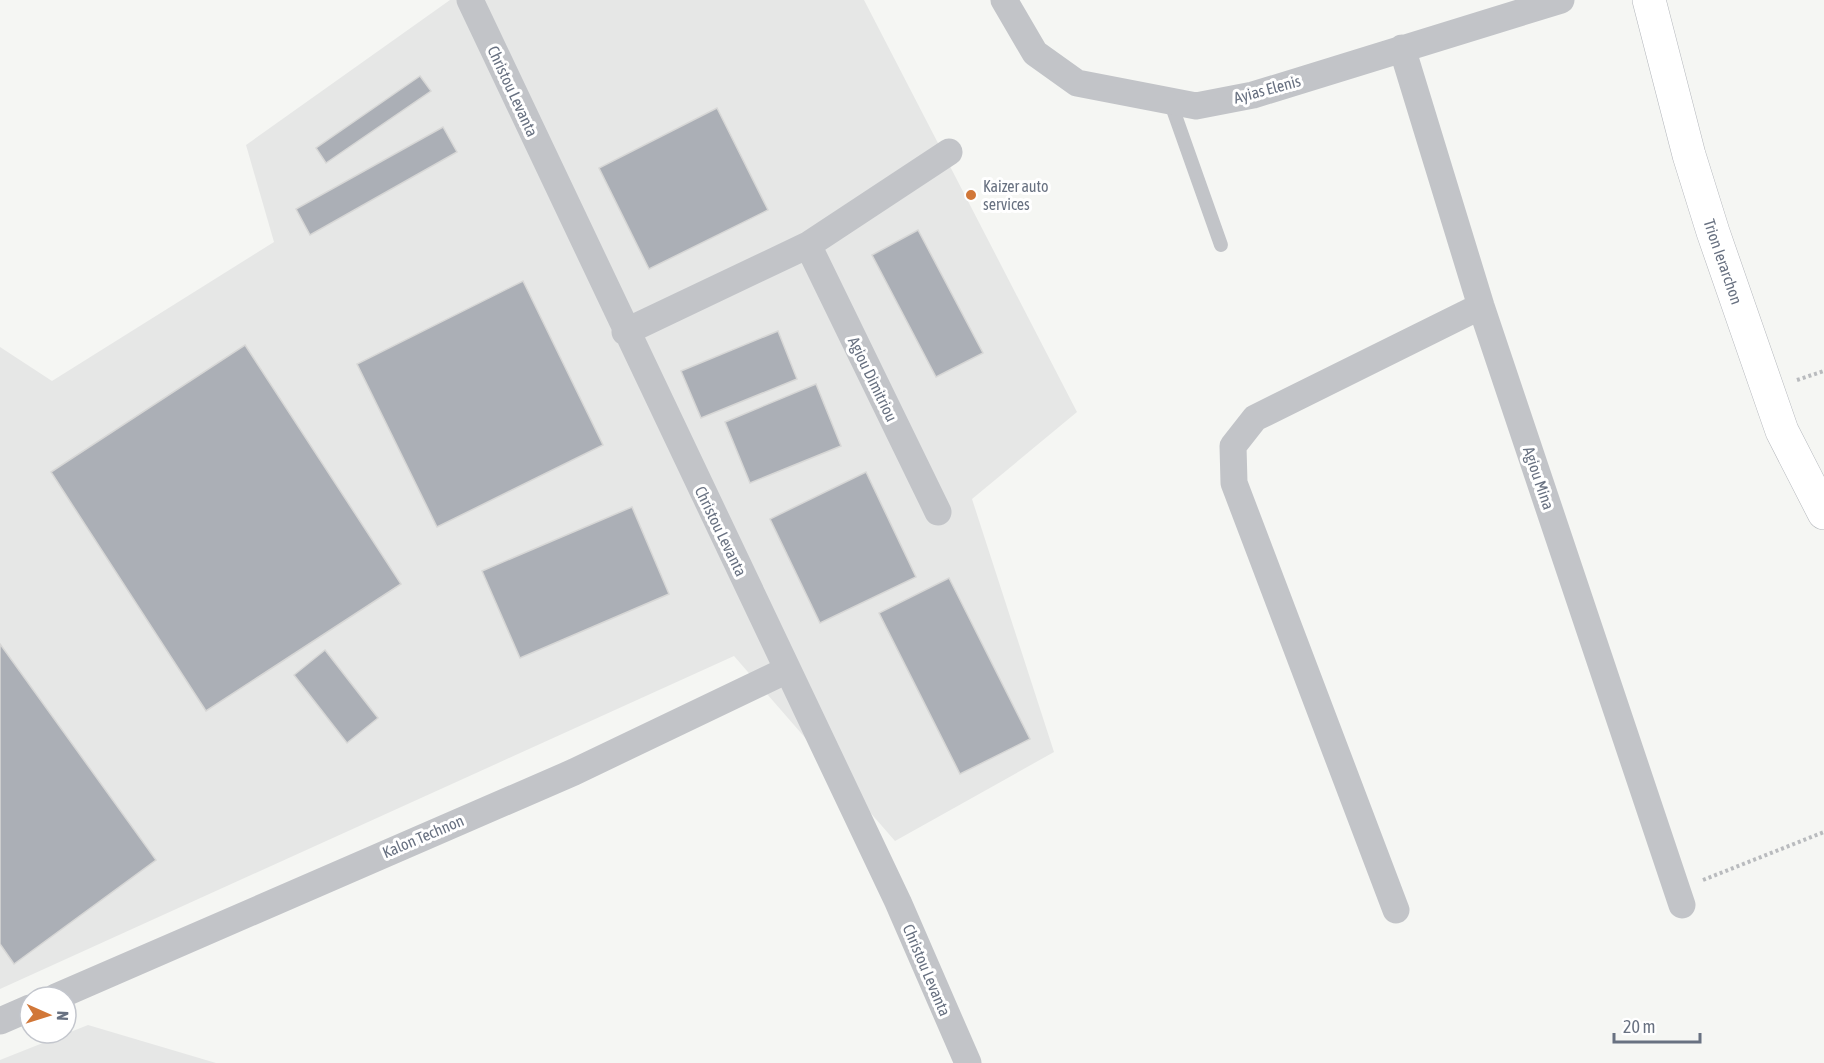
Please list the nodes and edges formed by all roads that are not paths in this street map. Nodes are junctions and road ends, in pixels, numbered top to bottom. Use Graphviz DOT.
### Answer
graph roads {
  1 [pos="470,0"];
  2 [pos="1004,0"];
  3 [pos="1561,0"];
  4 [pos="1648,0"];
  5 [pos="1402,48"];
  6 [pos="1170,101"];
  7 [pos="949,152"];
  8 [pos="808,245"];
  9 [pos="1221,245"];
  10 [pos="1481,306"];
  11 [pos="625,332"];
  12 [pos="938,512"];
  13 [pos="1824,513"];
  14 [pos="787,670"];
  15 [pos="1680,897"];
  16 [pos="1396,910"];
  17 [pos="78,987"];
  18 [pos="18,1014"];
  19 [pos="0,1022"];
  20 [pos="968,1063"];
  1 -- 11 [label="street, Christou Levanta"];
  2 -- 6 [label="street, Ayias Elenis"];
  3 -- 5 [label="street, Ayias Elenis"];
  4 -- 13 [label="main road, Trion Ierarchon"];
  5 -- 6 [label="street, Ayias Elenis"];
  5 -- 10 [label="street, Agiou Mina"];
  6 -- 9 [label="lane"];
  7 -- 8 [label="street"];
  8 -- 11 [label="street"];
  8 -- 12 [label="street, Agiou Dimitriou"];
  10 -- 15 [label="street, Agiou Mina"];
  10 -- 16 [label="street"];
  11 -- 14 [label="street, Christou Levanta"];
  14 -- 17 [label="street, Kalon Technon"];
  14 -- 20 [label="street, Christou Levanta"];
  18 -- 19 [label="street"];
}
